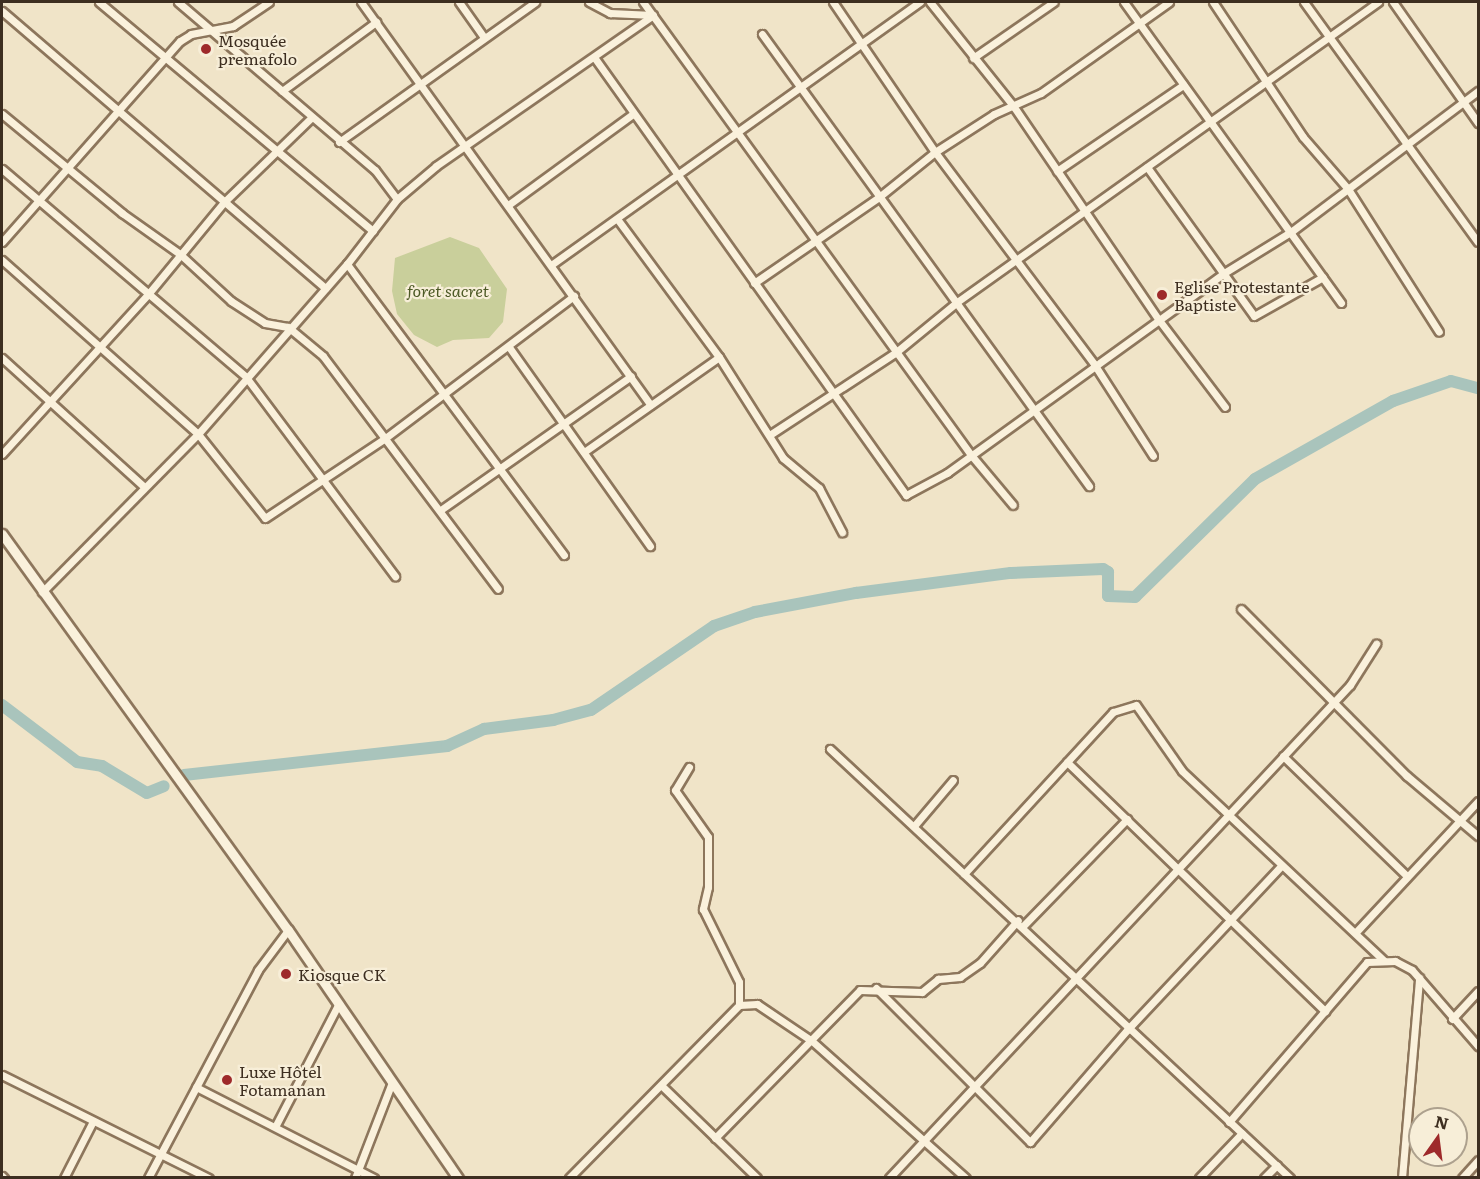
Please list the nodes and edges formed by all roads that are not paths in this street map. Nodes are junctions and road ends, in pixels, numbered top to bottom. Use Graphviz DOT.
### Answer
graph roads {
  1 [pos="99,2"];
  2 [pos="178,2"];
  3 [pos="269,2"];
  4 [pos="361,2"];
  5 [pos="459,2"];
  6 [pos="535,2"];
  7 [pos="589,2"];
  8 [pos="643,2"];
  9 [pos="833,2"];
  10 [pos="920,2"];
  11 [pos="930,2"];
  12 [pos="1054,2"];
  13 [pos="1124,2"];
  14 [pos="1169,2"];
  15 [pos="1213,2"];
  16 [pos="1304,2"];
  17 [pos="1378,2"];
  18 [pos="1393,2"];
  19 [pos="2,11"];
  20 [pos="653,15"];
  21 [pos="376,22"];
  22 [pos="1141,25"];
  23 [pos="212,31"];
  24 [pos="762,34"];
  25 [pos="483,36"];
  26 [pos="1327,37"];
  27 [pos="863,44"];
  28 [pos="594,57"];
  29 [pos="163,58"];
  30 [pos="973,58"];
  31 [pos="419,81"];
  32 [pos="1269,83"];
  33 [pos="1183,85"];
  34 [pos="803,87"];
  35 [pos="282,91"];
  36 [pos="1479,91"];
  37 [pos="1464,103"];
  38 [pos="1014,107"];
  39 [pos="117,109"];
  40 [pos="2,114"];
  41 [pos="633,114"];
  42 [pos="312,117"];
  43 [pos="1479,123"];
  44 [pos="1210,124"];
  45 [pos="739,132"];
  46 [pos="339,142"];
  47 [pos="1406,145"];
  48 [pos="465,146"];
  49 [pos="280,152"];
  50 [pos="935,152"];
  51 [pos="65,167"];
  52 [pos="1147,167"];
  53 [pos="2,169"];
  54 [pos="1056,171"];
  55 [pos="679,176"];
  56 [pos="1348,189"];
  57 [pos="879,197"];
  58 [pos="39,199"];
  59 [pos="397,199"];
  60 [pos="224,202"];
  61 [pos="508,206"];
  62 [pos="1084,212"];
  63 [pos="618,220"];
  64 [pos="374,231"];
  65 [pos="1292,231"];
  66 [pos="813,241"];
  67 [pos="2,242"];
  68 [pos="1479,243"];
  69 [pos="181,255"];
  70 [pos="2,260"];
  71 [pos="1017,261"];
  72 [pos="347,264"];
  73 [pos="551,265"];
  74 [pos="1224,273"];
  75 [pos="1323,277"];
  76 [pos="754,283"];
  77 [pos="325,288"];
  78 [pos="149,293"];
  79 [pos="573,296"];
  80 [pos="957,302"];
  81 [pos="1341,303"];
  82 [pos="1159,320"];
  83 [pos="288,327"];
  84 [pos="1439,332"];
  85 [pos="100,346"];
  86 [pos="509,347"];
  87 [pos="895,353"];
  88 [pos="719,357"];
  89 [pos="2,358"];
  90 [pos="1094,364"];
  91 [pos="631,376"];
  92 [pos="246,377"];
  93 [pos="444,394"];
  94 [pos="833,397"];
  95 [pos="48,400"];
  96 [pos="651,405"];
  97 [pos="1225,406"];
  98 [pos="1032,411"];
  99 [pos="565,426"];
  100 [pos="198,434"];
  101 [pos="771,434"];
  102 [pos="384,439"];
  103 [pos="584,452"];
  104 [pos="2,454"];
  105 [pos="971,455"];
  106 [pos="1153,456"];
  107 [pos="501,471"];
  108 [pos="321,478"];
  109 [pos="143,486"];
  110 [pos="1089,486"];
  111 [pos="1013,505"];
  112 [pos="442,509"];
  113 [pos="842,532"];
  114 [pos="2,534"];
  115 [pos="650,546"];
  116 [pos="564,555"];
  117 [pos="395,576"];
  118 [pos="498,589"];
  119 [pos="42,592"];
  120 [pos="1241,609"];
  121 [pos="1376,644"];
  122 [pos="1335,702"];
  123 [pos="830,749"];
  124 [pos="1283,756"];
  125 [pos="1067,762"];
  126 [pos="689,767"];
  127 [pos="953,780"];
  128 [pos="1479,801"];
  129 [pos="1228,815"];
  130 [pos="1127,819"];
  131 [pos="1461,820"];
  132 [pos="914,826"];
  133 [pos="1479,836"];
  134 [pos="1281,866"];
  135 [pos="1179,867"];
  136 [pos="964,874"];
  137 [pos="1406,875"];
  138 [pos="1231,917"];
  139 [pos="1021,923"];
  140 [pos="288,930"];
  141 [pos="1356,932"];
  142 [pos="1384,961"];
  143 [pos="1075,976"];
  144 [pos="1419,978"];
  145 [pos="876,988"];
  146 [pos="1479,991"];
  147 [pos="338,1005"];
  148 [pos="739,1005"];
  149 [pos="1325,1011"];
  150 [pos="1452,1019"];
  151 [pos="1126,1030"];
  152 [pos="812,1041"];
  153 [pos="1479,1046"];
  154 [pos="2,1075"];
  155 [pos="392,1082"];
  156 [pos="662,1086"];
  157 [pos="973,1086"];
  158 [pos="196,1087"];
  159 [pos="93,1121"];
  160 [pos="1229,1122"];
  161 [pos="276,1125"];
  162 [pos="1242,1133"];
  163 [pos="715,1138"];
  164 [pos="925,1139"];
  165 [pos="159,1155"];
  166 [pos="1479,1160"];
  167 [pos="1277,1166"];
  168 [pos="358,1170"];
  169 [pos="64,1178"];
  170 [pos="148,1178"];
  171 [pos="209,1178"];
  172 [pos="355,1178"];
  173 [pos="374,1178"];
  174 [pos="458,1178"];
  175 [pos="569,1178"];
  176 [pos="757,1178"];
  177 [pos="889,1178"];
  178 [pos="966,1178"];
  179 [pos="1199,1178"];
  180 [pos="1264,1178"];
  181 [pos="1290,1178"];
  182 [pos="1402,1178"];
  183 [pos="1462,1178"];
  1 -- 29 [label="street"];
  2 -- 23 [label="street"];
  3 -- 23 [label="street"];
  4 -- 21 [label="street"];
  5 -- 25 [label="street"];
  6 -- 25 [label="street"];
  7 -- 20 [label="street"];
  8 -- 20 [label="street"];
  9 -- 27 [label="street"];
  10 -- 27 [label="street"];
  11 -- 30 [label="street"];
  12 -- 30 [label="street"];
  13 -- 22 [label="street"];
  14 -- 22 [label="street"];
  15 -- 32 [label="street"];
  16 -- 26 [label="street"];
  17 -- 26 [label="street"];
  18 -- 37 [label="street"];
  19 -- 39 [label="street"];
  20 -- 28 [label="street"];
  20 -- 45 [label="street"];
  21 -- 31 [label="street"];
  21 -- 35 [label="street"];
  22 -- 33 [label="street"];
  22 -- 38 [label="street"];
  23 -- 29 [label="street"];
  23 -- 35 [label="street"];
  24 -- 34 [label="street"];
  25 -- 31 [label="street"];
  26 -- 32 [label="street"];
  26 -- 47 [label="street"];
  27 -- 34 [label="street"];
  27 -- 50 [label="street"];
  28 -- 41 [label="street"];
  28 -- 48 [label="street"];
  29 -- 39 [label="street"];
  29 -- 49 [label="street"];
  30 -- 38 [label="street"];
  31 -- 46 [label="street"];
  31 -- 48 [label="street"];
  32 -- 44 [label="street"];
  32 -- 56 [label="street"];
  33 -- 44 [label="street"];
  33 -- 54 [label="street"];
  34 -- 45 [label="street"];
  34 -- 57 [label="street"];
  35 -- 42 [label="street"];
  36 -- 37 [label="street"];
  37 -- 43 [label="street"];
  37 -- 47 [label="street"];
  38 -- 50 [label="street"];
  38 -- 54 [label="street"];
  39 -- 51 [label="street"];
  39 -- 60 [label="street"];
  40 -- 51 [label="street"];
  41 -- 55 [label="street"];
  41 -- 61 [label="street"];
  42 -- 46 [label="street"];
  42 -- 49 [label="street"];
  44 -- 52 [label="street"];
  44 -- 65 [label="street"];
  45 -- 55 [label="street"];
  45 -- 66 [label="street"];
  46 -- 59 [label="street"];
  47 -- 56 [label="street"];
  47 -- 68 [label="street"];
  48 -- 59 [label="street"];
  48 -- 61 [label="street"];
  49 -- 60 [label="street"];
  49 -- 64 [label="street"];
  50 -- 57 [label="street"];
  50 -- 71 [label="street"];
  51 -- 58 [label="street"];
  51 -- 69 [label="street"];
  52 -- 62 [label="street"];
  52 -- 74 [label="street"];
  53 -- 58 [label="street"];
  54 -- 62 [label="street"];
  55 -- 63 [label="street"];
  55 -- 76 [label="street"];
  56 -- 65 [label="street"];
  56 -- 84 [label="street"];
  57 -- 66 [label="street"];
  57 -- 80 [label="street"];
  58 -- 67 [label="street"];
  58 -- 78 [label="street"];
  59 -- 64 [label="street"];
  60 -- 69 [label="street"];
  60 -- 77 [label="street"];
  61 -- 73 [label="street"];
  62 -- 71 [label="street"];
  62 -- 82 [label="street"];
  63 -- 73 [label="street"];
  63 -- 88 [label="street"];
  64 -- 72 [label="street"];
  65 -- 74 [label="street"];
  65 -- 75 [label="street"];
  66 -- 76 [label="street"];
  66 -- 87 [label="street"];
  69 -- 78 [label="street"];
  69 -- 83 [label="street"];
  70 -- 85 [label="street"];
  71 -- 80 [label="street"];
  71 -- 90 [label="street"];
  72 -- 77 [label="street"];
  72 -- 93 [label="street"];
  73 -- 79 [label="street"];
  74 -- 75 [label="street"];
  74 -- 82 [label="street"];
  75 -- 81 [label="street"];
  76 -- 94 [label="street"];
  77 -- 83 [label="street"];
  78 -- 85 [label="street"];
  78 -- 92 [label="street"];
  79 -- 86 [label="street"];
  79 -- 91 [label="street"];
  80 -- 87 [label="street"];
  80 -- 98 [label="street"];
  82 -- 90 [label="street"];
  82 -- 97 [label="street"];
  83 -- 92 [label="street"];
  83 -- 102 [label="street"];
  85 -- 95 [label="street"];
  85 -- 100 [label="street"];
  86 -- 93 [label="street"];
  86 -- 99 [label="street"];
  87 -- 94 [label="street"];
  87 -- 105 [label="street"];
  88 -- 96 [label="street"];
  88 -- 101 [label="street"];
  89 -- 95 [label="street"];
  90 -- 98 [label="street"];
  90 -- 106 [label="street"];
  91 -- 96 [label="street"];
  91 -- 99 [label="street"];
  92 -- 100 [label="street"];
  92 -- 108 [label="street"];
  93 -- 102 [label="street"];
  93 -- 107 [label="street"];
  94 -- 101 [label="street"];
  94 -- 105 [label="street"];
  95 -- 104 [label="street"];
  95 -- 109 [label="street"];
  96 -- 103 [label="street"];
  98 -- 105 [label="street"];
  98 -- 110 [label="street"];
  99 -- 103 [label="street"];
  99 -- 107 [label="street"];
  100 -- 108 [label="street"];
  100 -- 109 [label="street"];
  101 -- 113 [label="street"];
  102 -- 108 [label="street"];
  102 -- 112 [label="street"];
  103 -- 115 [label="street"];
  105 -- 111 [label="street"];
  107 -- 112 [label="street"];
  107 -- 116 [label="street"];
  108 -- 117 [label="street"];
  109 -- 119 [label="street"];
  112 -- 118 [label="street"];
  114 -- 119 [label="main road"];
  119 -- 140 [label="main road"];
  120 -- 122 [label="street"];
  121 -- 122 [label="street"];
  122 -- 124 [label="street"];
  122 -- 131 [label="street"];
  123 -- 132 [label="street"];
  124 -- 129 [label="street"];
  124 -- 137 [label="street"];
  125 -- 129 [label="street"];
  125 -- 130 [label="street"];
  125 -- 136 [label="street"];
  126 -- 148 [label="street"];
  127 -- 132 [label="street"];
  128 -- 131 [label="street"];
  129 -- 134 [label="street"];
  129 -- 135 [label="street"];
  130 -- 135 [label="street"];
  130 -- 139 [label="street"];
  131 -- 133 [label="street"];
  131 -- 137 [label="street"];
  132 -- 136 [label="street"];
  134 -- 138 [label="street"];
  134 -- 141 [label="street"];
  135 -- 138 [label="street"];
  135 -- 143 [label="street"];
  136 -- 139 [label="street"];
  137 -- 141 [label="street"];
  138 -- 149 [label="street"];
  138 -- 151 [label="street"];
  139 -- 143 [label="street"];
  139 -- 145 [label="street"];
  140 -- 147 [label="main road"];
  140 -- 158 [label="street"];
  141 -- 142 [label="street"];
  142 -- 144 [label="street"];
  142 -- 149 [label="street"];
  143 -- 151 [label="street"];
  143 -- 157 [label="street"];
  144 -- 150 [label="street"];
  144 -- 182 [label="street"];
  145 -- 152 [label="street"];
  145 -- 157 [label="street"];
  146 -- 150 [label="street"];
  147 -- 155 [label="main road"];
  147 -- 161 [label="street"];
  148 -- 152 [label="street"];
  148 -- 156 [label="street"];
  149 -- 160 [label="street"];
  150 -- 153 [label="street"];
  151 -- 157 [label="street"];
  151 -- 160 [label="street"];
  152 -- 163 [label="street"];
  152 -- 164 [label="street"];
  154 -- 159 [label="street"];
  155 -- 168 [label="street"];
  155 -- 174 [label="main road"];
  156 -- 163 [label="street"];
  156 -- 175 [label="street"];
  157 -- 164 [label="street"];
  158 -- 161 [label="street"];
  158 -- 165 [label="street"];
  159 -- 165 [label="street"];
  159 -- 169 [label="street"];
  160 -- 162 [label="street"];
  161 -- 168 [label="street"];
  162 -- 167 [label="street"];
  162 -- 179 [label="street"];
  163 -- 176 [label="street"];
  164 -- 177 [label="street"];
  164 -- 178 [label="street"];
  165 -- 170 [label="street"];
  165 -- 171 [label="street"];
  166 -- 183 [label="street"];
  167 -- 180 [label="street"];
  167 -- 181 [label="street"];
  168 -- 172 [label="street"];
  168 -- 173 [label="street"];
}
